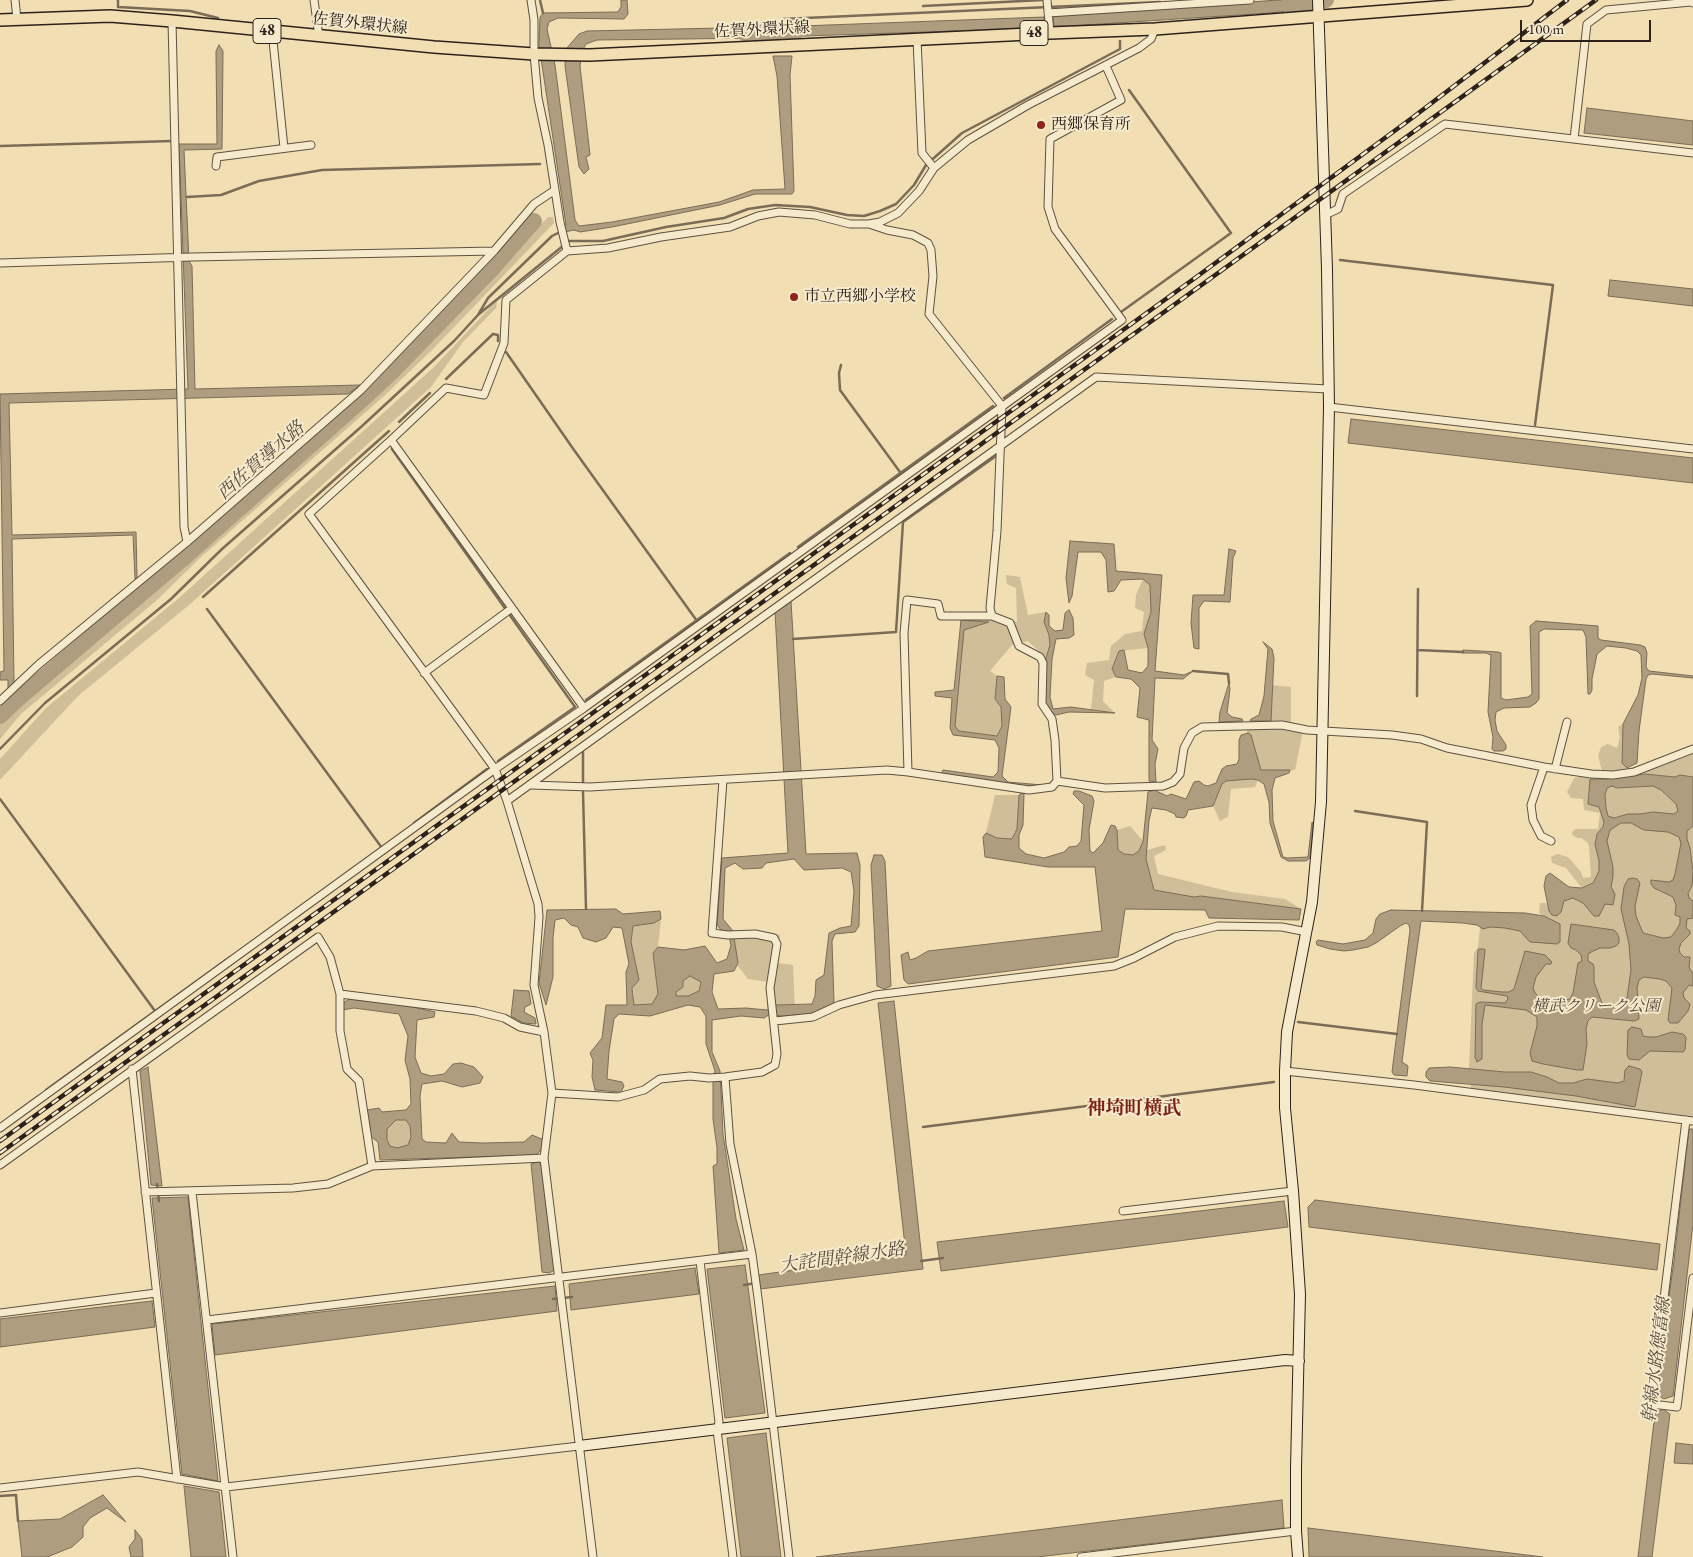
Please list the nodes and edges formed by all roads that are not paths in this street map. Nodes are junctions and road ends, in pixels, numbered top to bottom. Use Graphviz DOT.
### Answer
graph roads {
  1 [pos="15,0"];
  2 [pos="314,0"];
  3 [pos="531,0"];
  4 [pos="1250,0"];
  5 [pos="1527,0"];
  6 [pos="1047,2"];
  7 [pos="1693,3"];
  8 [pos="1318,8"];
  9 [pos="1048,13"];
  10 [pos="17,19"];
  11 [pos="0,20"];
  12 [pos="172,20"];
  13 [pos="1155,29"];
  14 [pos="272,31"];
  15 [pos="1050,33"];
  16 [pos="319,37"];
  17 [pos="917,39"];
  18 [pos="534,54"];
  19 [pos="1106,66"];
  20 [pos="1574,139"];
  21 [pos="311,145"];
  22 [pos="284,148"];
  23 [pos="1693,153"];
  24 [pos="216,166"];
  25 [pos="934,168"];
  26 [pos="555,190"];
  27 [pos="1325,215"];
  28 [pos="869,224"];
  29 [pos="494,251"];
  30 [pos="566,251"];
  31 [pos="178,257"];
  32 [pos="0,263"];
  33 [pos="1328,389"];
  34 [pos="1002,406"];
  35 [pos="1329,407"];
  36 [pos="391,440"];
  37 [pos="1001,445"];
  38 [pos="1693,448"];
  39 [pos="187,542"];
  40 [pos="512,608"];
  41 [pos="992,616"];
  42 [pos="424,673"];
  43 [pos="0,701"];
  44 [pos="584,708"];
  45 [pos="1567,722"];
  46 [pos="1322,731"];
  47 [pos="1693,749"];
  48 [pos="1544,767"];
  49 [pos="495,769"];
  50 [pos="1555,769"];
  51 [pos="908,772"];
  52 [pos="722,780"];
  53 [pos="1057,781"];
  54 [pos="531,785"];
  55 [pos="507,801"];
  56 [pos="1551,841"];
  57 [pos="1308,932"];
  58 [pos="340,998"];
  59 [pos="775,1021"];
  60 [pos="544,1032"];
  61 [pos="132,1069"];
  62 [pos="1285,1071"];
  63 [pos="725,1076"];
  64 [pos="552,1093"];
  65 [pos="1690,1120"];
  66 [pos="0,1128"];
  67 [pos="544,1158"];
  68 [pos="0,1165"];
  69 [pos="372,1166"];
  70 [pos="1293,1191"];
  71 [pos="145,1192"];
  72 [pos="192,1192"];
  73 [pos="1123,1211"];
  74 [pos="752,1254"];
  75 [pos="700,1261"];
  76 [pos="560,1277"];
  77 [pos="1693,1278"];
  78 [pos="156,1293"];
  79 [pos="0,1313"];
  80 [pos="207,1320"];
  81 [pos="1299,1361"];
  82 [pos="773,1424"];
  83 [pos="717,1430"];
  84 [pos="579,1446"];
  85 [pos="177,1479"];
  86 [pos="226,1487"];
  87 [pos="0,1488"];
  88 [pos="1296,1531"];
  89 [pos="233,1557"];
  90 [pos="593,1557"];
  91 [pos="733,1557"];
  92 [pos="789,1557"];
  93 [pos="1081,1557"];
  94 [pos="1298,1557"];
  1 -- 10 [label="street"];
  2 -- 16 [label="street"];
  3 -- 18 [label="street"];
  4 -- 9 [label="street"];
  5 -- 8 [label="main road, 佐賀外環状線 / 48"];
  6 -- 9 [label="street"];
  7 -- 20 [label="street"];
  8 -- 13 [label="main road, 佐賀外環状線 / 48"];
  8 -- 27 [label="street"];
  9 -- 15 [label="street"];
  10 -- 11 [label="main road, 佐賀外環状線 / 48"];
  10 -- 12 [label="main road, 佐賀外環状線 / 48"];
  12 -- 14 [label="main road, 佐賀外環状線 / 48"];
  12 -- 31 [label="street"];
  13 -- 15 [label="main road, 佐賀外環状線 / 48"];
  13 -- 19 [label="street"];
  14 -- 16 [label="main road, 佐賀外環状線 / 48"];
  14 -- 22 [label="street"];
  15 -- 17 [label="main road, 佐賀外環状線 / 48"];
  16 -- 18 [label="main road, 佐賀外環状線 / 48"];
  17 -- 18 [label="main road, 佐賀外環状線 / 48"];
  17 -- 25 [label="street"];
  18 -- 26 [label="street"];
  19 -- 25 [label="street"];
  19 -- 34 [label="street"];
  20 -- 23 [label="street"];
  20 -- 27 [label="street"];
  21 -- 22 [label="street"];
  22 -- 24 [label="street"];
  25 -- 28 [label="street"];
  26 -- 29 [label="street"];
  26 -- 30 [label="street"];
  27 -- 33 [label="street"];
  28 -- 30 [label="street"];
  28 -- 34 [label="street"];
  29 -- 31 [label="street"];
  29 -- 39 [label="street"];
  30 -- 36 [label="street"];
  31 -- 32 [label="street"];
  31 -- 39 [label="street"];
  33 -- 35 [label="street"];
  33 -- 37 [label="street"];
  34 -- 37 [label="street"];
  34 -- 44 [label="street"];
  35 -- 38 [label="street"];
  35 -- 46 [label="street"];
  36 -- 40 [label="street"];
  36 -- 42 [label="street"];
  37 -- 41 [label="street"];
  37 -- 54 [label="street"];
  39 -- 43 [label="street"];
  40 -- 42 [label="street"];
  40 -- 44 [label="street"];
  41 -- 51 [label="street"];
  41 -- 53 [label="street"];
  42 -- 49 [label="street"];
  44 -- 49 [label="street"];
  45 -- 50 [label="street"];
  46 -- 48 [label="street"];
  46 -- 53 [label="street"];
  46 -- 57 [label="street"];
  47 -- 50 [label="street"];
  48 -- 50 [label="street"];
  48 -- 56 [label="street"];
  49 -- 55 [label="street"];
  49 -- 66 [label="street"];
  51 -- 52 [label="street"];
  51 -- 53 [label="street"];
  52 -- 54 [label="street"];
  52 -- 59 [label="street"];
  54 -- 55 [label="street"];
  55 -- 60 [label="street"];
  57 -- 59 [label="street"];
  57 -- 62 [label="street"];
  58 -- 60 [label="street"];
  58 -- 61 [label="street"];
  58 -- 69 [label="street"];
  59 -- 63 [label="street"];
  60 -- 64 [label="street"];
  61 -- 68 [label="street"];
  61 -- 71 [label="street"];
  62 -- 65 [label="street"];
  62 -- 70 [label="street"];
  63 -- 64 [label="street"];
  63 -- 74 [label="street"];
  64 -- 67 [label="street"];
  65 -- 77 [label="street"];
  67 -- 69 [label="street"];
  67 -- 76 [label="street"];
  69 -- 72 [label="street"];
  70 -- 73 [label="street"];
  70 -- 81 [label="street"];
  71 -- 72 [label="street"];
  71 -- 78 [label="street"];
  72 -- 80 [label="street"];
  74 -- 75 [label="street"];
  74 -- 82 [label="street"];
  75 -- 76 [label="street"];
  75 -- 83 [label="street"];
  76 -- 80 [label="street"];
  76 -- 84 [label="street"];
  78 -- 79 [label="street"];
  78 -- 85 [label="street"];
  80 -- 86 [label="street"];
  81 -- 82 [label="street"];
  81 -- 88 [label="street"];
  82 -- 83 [label="street"];
  82 -- 92 [label="street"];
  83 -- 84 [label="street"];
  83 -- 91 [label="street"];
  84 -- 86 [label="street"];
  84 -- 90 [label="street"];
  85 -- 86 [label="street"];
  85 -- 87 [label="street"];
  86 -- 89 [label="street"];
  88 -- 93 [label="street"];
  88 -- 94 [label="street"];
}
